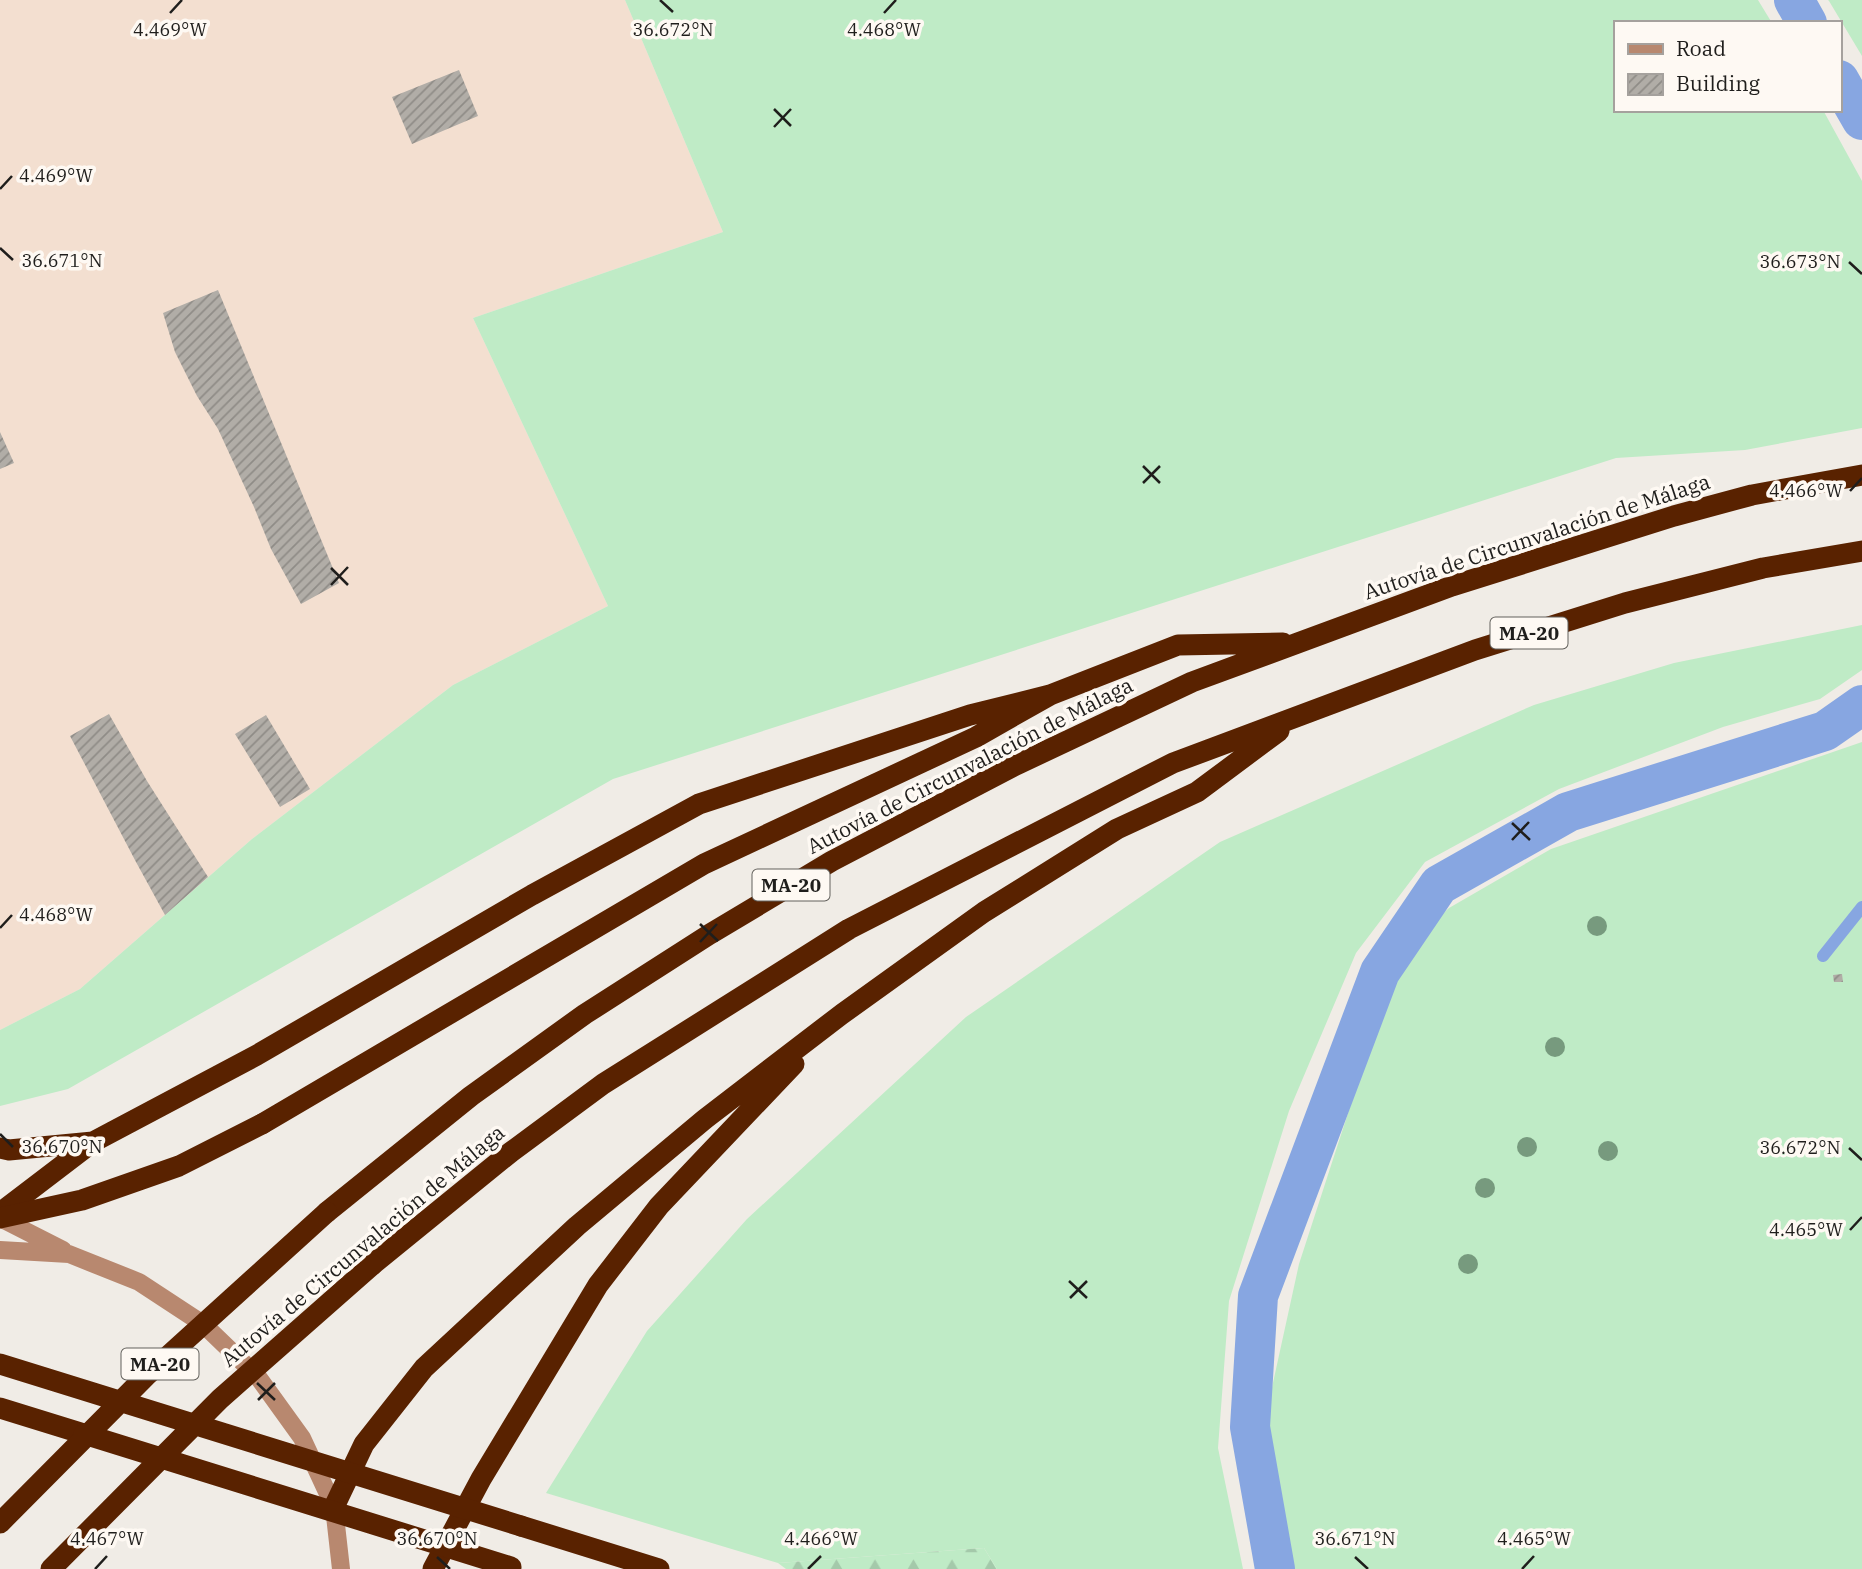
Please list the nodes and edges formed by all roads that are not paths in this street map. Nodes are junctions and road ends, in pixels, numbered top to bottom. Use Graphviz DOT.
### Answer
graph roads {
  1 [pos="1862,475"];
  2 [pos="1862,551"];
  3 [pos="1302,642"];
  4 [pos="1050,695"];
  5 [pos="1300,715"];
  6 [pos="842,1014"];
  7 [pos="93,1142"];
  8 [pos="0,1148"];
  9 [pos="0,1216"];
  10 [pos="0,1250"];
  11 [pos="69,1254"];
  12 [pos="0,1364"];
  13 [pos="0,1408"];
  14 [pos="334,1507"];
  15 [pos="0,1523"];
  16 [pos="51,1569"];
  17 [pos="341,1569"];
  18 [pos="433,1569"];
  19 [pos="518,1569"];
  20 [pos="659,1569"];
  1 -- 3 [label="highway, Autovía de Circunvalación de Málaga / MA-20"];
  2 -- 5 [label="highway, Autovía de Circunvalación de Málaga / MA-20"];
  3 -- 4 [label="highway"];
  3 -- 15 [label="highway, Autovía de Circunvalación de Málaga / MA-20, bridge"];
  4 -- 7 [label="highway"];
  4 -- 9 [label="highway, bridge"];
  5 -- 6 [label="highway"];
  5 -- 16 [label="highway, Autovía de Circunvalación de Málaga / MA-20, bridge"];
  6 -- 14 [label="highway"];
  6 -- 18 [label="highway"];
  7 -- 8 [label="highway"];
  7 -- 9 [label="highway"];
  9 -- 11 [label="street"];
  10 -- 11 [label="street"];
  11 -- 14 [label="street"];
  12 -- 20 [label="highway, bridge"];
  13 -- 19 [label="highway, bridge"];
  14 -- 17 [label="street"];
}
